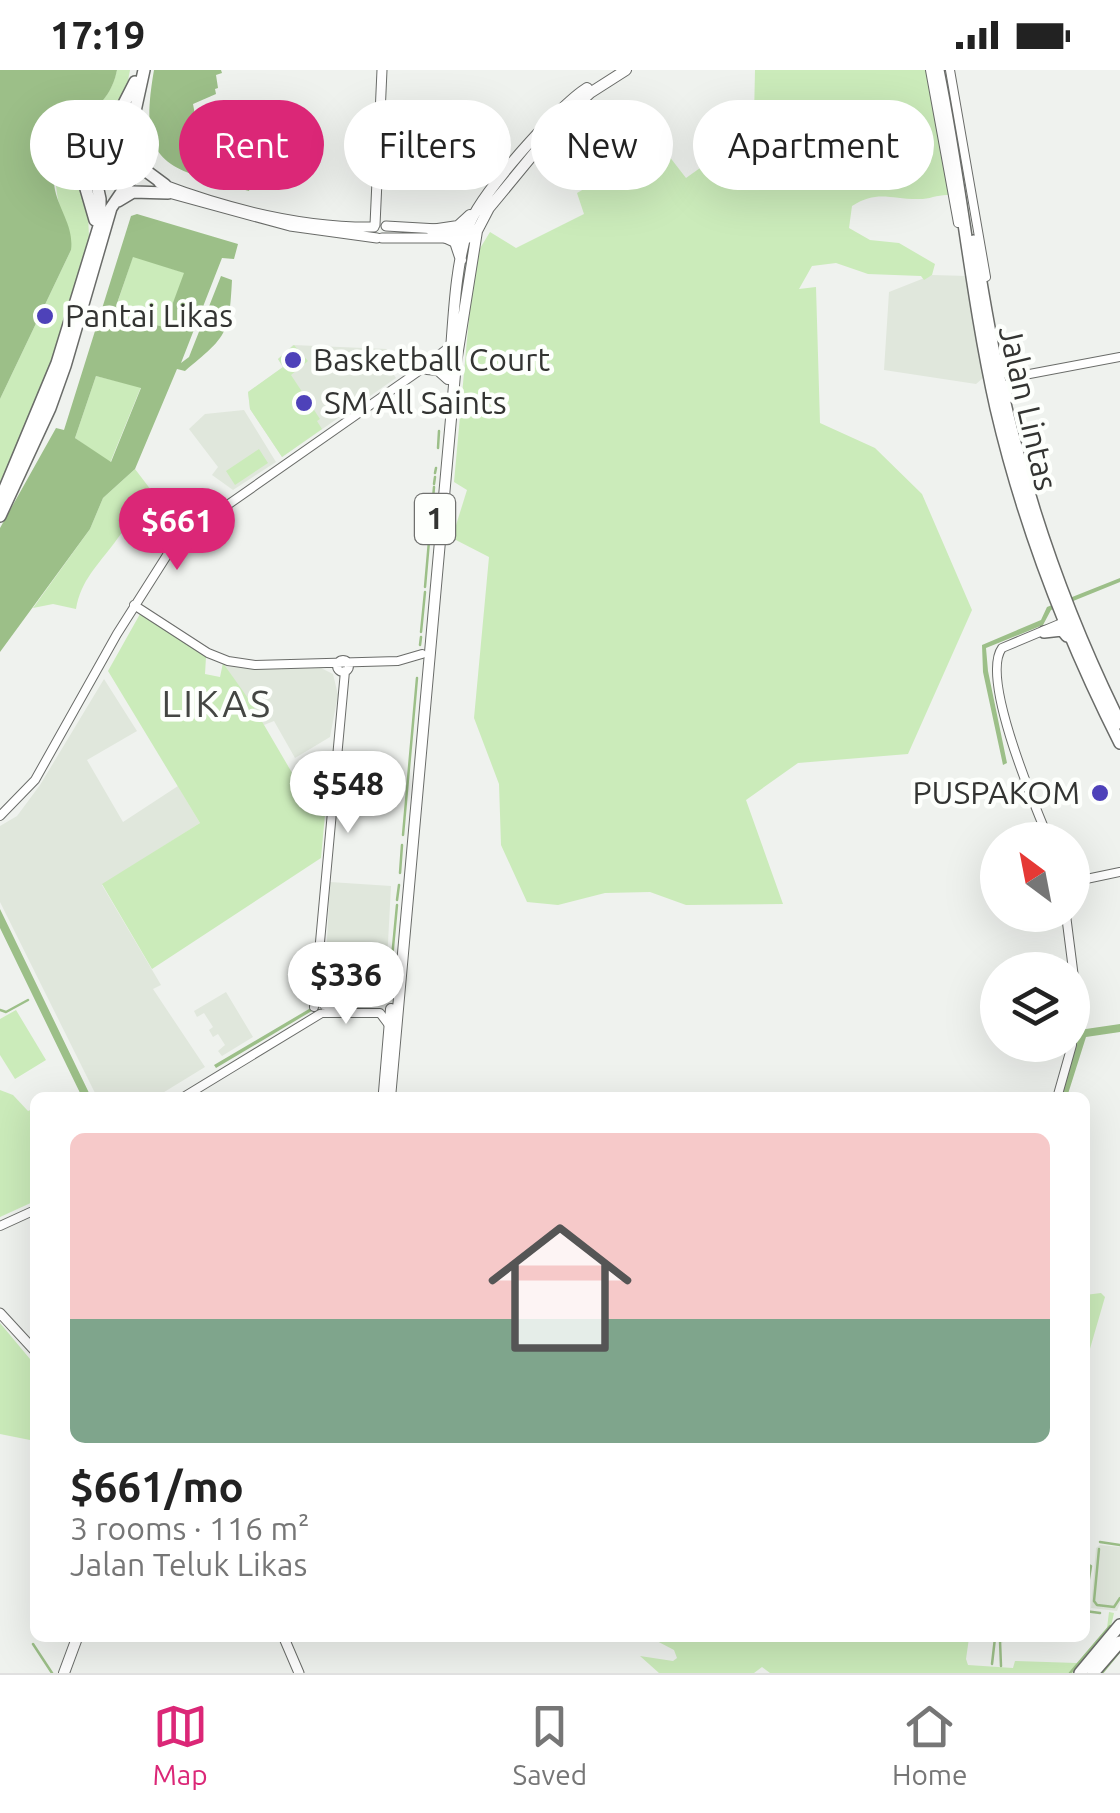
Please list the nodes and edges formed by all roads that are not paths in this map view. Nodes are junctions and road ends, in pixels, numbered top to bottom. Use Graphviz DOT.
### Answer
graph roads {
  1 [pos="382,70"];
  2 [pos="615,70"];
  3 [pos="626,70"];
  4 [pos="950,70"];
  5 [pos="934,71"];
  6 [pos="139,74"];
  7 [pos="131,100"];
  8 [pos="136,100"];
  9 [pos="948,106"];
  10 [pos="159,182"];
  11 [pos="159,184"];
  12 [pos="159,188"];
  13 [pos="166,189"];
  14 [pos="97,190"];
  15 [pos="122,190"];
  16 [pos="482,202"];
  17 [pos="112,208"];
  18 [pos="380,226"];
  19 [pos="436,233"];
  20 [pos="471,234"];
  21 [pos="96,236"];
  22 [pos="380,238"];
  23 [pos="462,262"];
  24 [pos="972,281"];
  25 [pos="986,309"];
  26 [pos="451,347"];
  27 [pos="994,352"];
  28 [pos="1118,358"];
  29 [pos="451,368"];
  30 [pos="424,369"];
  31 [pos="1019,376"];
  32 [pos="1000,378"];
  33 [pos="1002,413"];
  34 [pos="0,500"];
  35 [pos="0,516"];
  36 [pos="134,605"];
  37 [pos="1057,605"];
  38 [pos="1064,622"];
  39 [pos="1077,628"];
  40 [pos="1044,632"];
  41 [pos="425,654"];
  42 [pos="1078,654"];
  43 [pos="398,661"];
  44 [pos="343,668"];
  45 [pos="421,670"];
  46 [pos="1119,737"];
  47 [pos="0,816"];
  48 [pos="414,818"];
  49 [pos="1042,822"];
  50 [pos="406,838"];
  51 [pos="1120,872"];
  52 [pos="1090,878"];
  53 [pos="400,973"];
  54 [pos="320,1008"];
  55 [pos="388,1014"];
  56 [pos="1066,1062"];
  57 [pos="192,1092"];
  58 [pos="387,1092"];
  59 [pos="388,1092"];
  60 [pos="1058,1092"];
  61 [pos="30,1212"];
  62 [pos="0,1226"];
  63 [pos="0,1305"];
  64 [pos="0,1313"];
  65 [pos="30,1338"];
  66 [pos="30,1346"];
  67 [pos="1120,1625"];
  68 [pos="78,1642"];
  69 [pos="289,1642"];
  70 [pos="1120,1642"];
  71 [pos="67,1673"];
  72 [pos="302,1673"];
  73 [pos="1080,1673"];
  74 [pos="1091,1673"];
  1 -- 18 [label="main road"];
  2 -- 16 [label="main road, 1"];
  3 -- 20 [label="main road, 1"];
  4 -- 25 [label="street"];
  5 -- 9 [label="highway, Jalan Lintas"];
  5 -- 24 [label="street"];
  6 -- 7 [label="highway"];
  6 -- 8 [label="highway"];
  6 -- 21 [label="highway"];
  9 -- 24 [label="highway, Jalan Lintas"];
  9 -- 25 [label="highway, Jalan Lintas"];
  10 -- 13 [label="highway"];
  11 -- 13 [label="main road"];
  12 -- 13 [label="main road"];
  13 -- 17 [label="highway"];
  13 -- 18 [label="main road"];
  13 -- 22 [label="main road"];
  14 -- 21 [label="highway"];
  15 -- 17 [label="highway"];
  16 -- 19 [label="main road"];
  16 -- 20 [label="main road, 1"];
  17 -- 35 [label="highway"];
  18 -- 19 [label="main road"];
  18 -- 22 [label="main road"];
  19 -- 20 [label="main road"];
  19 -- 22 [label="main road"];
  19 -- 23 [label="main road"];
  20 -- 23 [label="main road, 1"];
  20 -- 29 [label="main road, 1"];
  21 -- 34 [label="highway"];
  23 -- 26 [label="main road, 1"];
  24 -- 33 [label="highway, Jalan Lintas"];
  25 -- 27 [label="highway, Jalan Lintas"];
  26 -- 29 [label="main road, 1"];
  26 -- 30 [label="main road"];
  27 -- 31 [label="highway"];
  27 -- 32 [label="highway, Jalan Lintas"];
  28 -- 31 [label="street"];
  29 -- 30 [label="street"];
  29 -- 30 [label="main road"];
  29 -- 41 [label="main road, 1"];
  30 -- 36 [label="street"];
  31 -- 32 [label="street"];
  31 -- 33 [label="highway"];
  32 -- 33 [label="highway, Jalan Lintas"];
  33 -- 37 [label="highway, Jalan Lintas"];
  33 -- 39 [label="highway, Jalan Lintas"];
  36 -- 44 [label="street"];
  36 -- 47 [label="street"];
  37 -- 38 [label="highway, Jalan Lintas"];
  37 -- 40 [label="highway"];
  38 -- 39 [label="highway"];
  38 -- 40 [label="street"];
  38 -- 42 [label="highway, Jalan Lintas"];
  39 -- 46 [label="highway, Jalan Lintas"];
  40 -- 42 [label="highway"];
  40 -- 49 [label="street"];
  41 -- 43 [label="street"];
  41 -- 45 [label="main road"];
  41 -- 48 [label="main road, 1"];
  42 -- 46 [label="highway, Jalan Lintas"];
  43 -- 44 [label="street"];
  43 -- 45 [label="street"];
  44 -- 54 [label="street"];
  45 -- 50 [label="main road, 1"];
  48 -- 50 [label="main road"];
  48 -- 53 [label="main road, 1"];
  50 -- 55 [label="main road, 1"];
  51 -- 52 [label="street"];
  53 -- 55 [label="main road"];
  53 -- 59 [label="main road, 1"];
  54 -- 55 [label="street"];
  54 -- 55 [label="street"];
  54 -- 57 [label="street"];
  55 -- 58 [label="main road, 1"];
  56 -- 60 [label="street"];
  61 -- 62 [label="street"];
  63 -- 65 [label="main road"];
  64 -- 66 [label="main road"];
  67 -- 73 [label="highway"];
  68 -- 71 [label="main road"];
  69 -- 72 [label="main road"];
  70 -- 74 [label="highway"];
}
